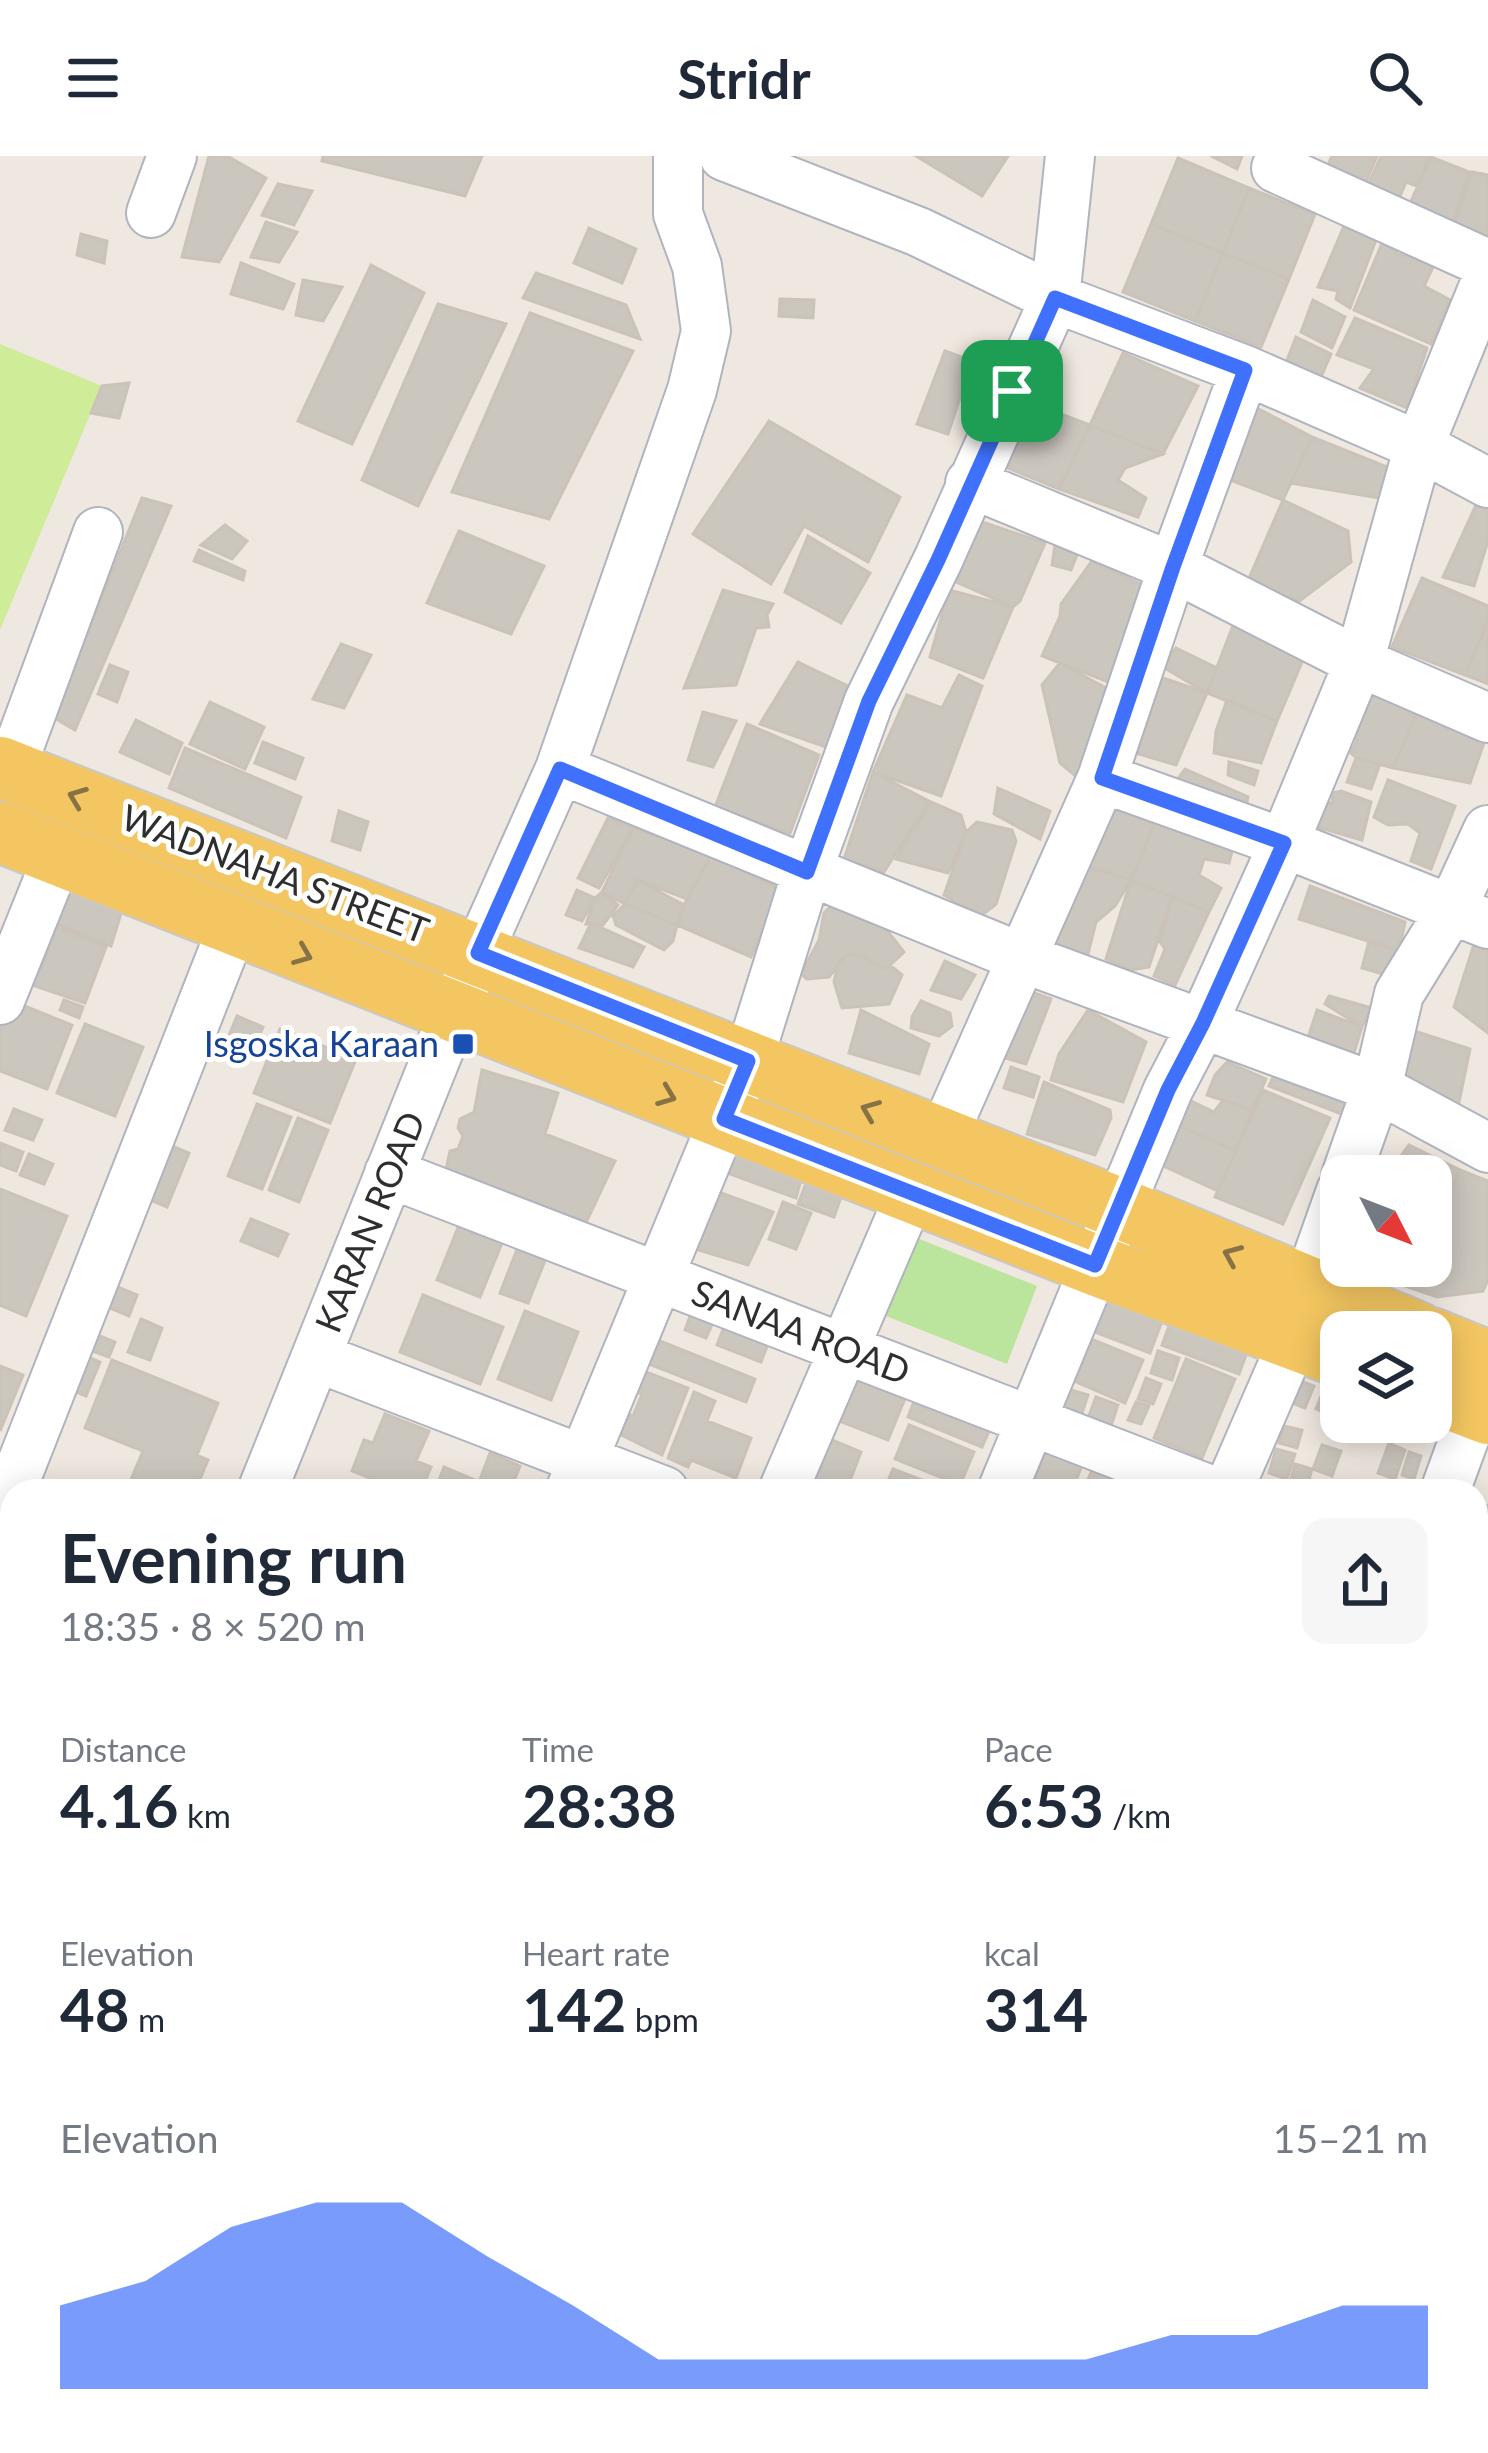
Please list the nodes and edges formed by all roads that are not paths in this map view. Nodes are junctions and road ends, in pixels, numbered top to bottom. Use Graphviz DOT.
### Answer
graph roads {
  1 [pos="172,156"];
  2 [pos="678,156"];
  3 [pos="1070,156"];
  4 [pos="752,160"];
  5 [pos="1276,169"];
  6 [pos="151,213"];
  7 [pos="1488,264"];
  8 [pos="1488,276"];
  9 [pos="1055,298"];
  10 [pos="1245,370"];
  11 [pos="1419,446"];
  12 [pos="970,483"];
  13 [pos="1488,483"];
  14 [pos="98,532"];
  15 [pos="1173,567"];
  16 [pos="1359,662"];
  17 [pos="1488,718"];
  18 [pos="5,769"];
  19 [pos="560,769"];
  20 [pos="1102,778"];
  21 [pos="1488,830"];
  22 [pos="0,832"];
  23 [pos="1284,843"];
  24 [pos="58,856"];
  25 [pos="807,872"];
  26 [pos="1470,916"];
  27 [pos="232,926"];
  28 [pos="478,953"];
  29 [pos="1020,957"];
  30 [pos="0,1000"];
  31 [pos="454,1014"];
  32 [pos="1203,1023"];
  33 [pos="748,1061"];
  34 [pos="1377,1088"];
  35 [pos="724,1119"];
  36 [pos="942,1138"];
  37 [pos="1488,1148"];
  38 [pos="1353,1155"];
  39 [pos="389,1173"];
  40 [pos="911,1193"];
  41 [pos="1119,1208"];
  42 [pos="1095,1265"];
  43 [pos="659,1277"];
  44 [pos="1322,1287"];
  45 [pos="1314,1328"];
  46 [pos="842,1348"];
  47 [pos="316,1357"];
  48 [pos="1452,1363"];
  49 [pos="1474,1390"];
  50 [pos="1031,1421"];
  51 [pos="576,1475"];
  52 [pos="16,1479"];
  53 [pos="267,1479"];
  54 [pos="788,1479"];
  55 [pos="1007,1479"];
  56 [pos="1183,1479"];
  57 [pos="1234,1479"];
  58 [pos="1448,1479"];
  1 -- 6 [label="street"];
  2 -- 19 [label="street, KARAN ROAD"];
  3 -- 9 [label="street"];
  4 -- 9 [label="street"];
  5 -- 7 [label="street"];
  8 -- 11 [label="street"];
  9 -- 10 [label="street"];
  9 -- 12 [label="street"];
  10 -- 11 [label="street"];
  10 -- 15 [label="street"];
  11 -- 13 [label="street"];
  11 -- 16 [label="street"];
  12 -- 15 [label="street"];
  12 -- 25 [label="street"];
  14 -- 18 [label="street"];
  15 -- 16 [label="street"];
  15 -- 20 [label="street"];
  16 -- 17 [label="street"];
  16 -- 23 [label="street"];
  28 -- 18 [label="main road, WADNAHA STREET, one-way"];
  19 -- 25 [label="street"];
  19 -- 28 [label="street, KARAN ROAD"];
  20 -- 23 [label="street"];
  20 -- 29 [label="street"];
  21 -- 26 [label="street"];
  22 -- 24 [label="main road"];
  23 -- 26 [label="street"];
  23 -- 32 [label="street"];
  24 -- 27 [label="main road"];
  24 -- 30 [label="street"];
  25 -- 29 [label="street"];
  25 -- 33 [label="street"];
  26 -- 34 [label="street"];
  27 -- 31 [label="main road, one-way"];
  27 -- 52 [label="street"];
  28 -- 31 [label="street, KARAN ROAD"];
  28 -- 33 [label="main road, WADNAHA STREET"];
  29 -- 32 [label="street"];
  29 -- 36 [label="street"];
  31 -- 35 [label="main road, one-way"];
  31 -- 39 [label="street, KARAN ROAD"];
  32 -- 34 [label="street"];
  32 -- 41 [label="street"];
  33 -- 35 [label="street"];
  36 -- 33 [label="main road, WADNAHA STREET, one-way"];
  34 -- 37 [label="street"];
  34 -- 38 [label="street"];
  35 -- 40 [label="main road"];
  35 -- 43 [label="street"];
  36 -- 41 [label="main road, WADNAHA STREET"];
  39 -- 43 [label="street, SANAA ROAD"];
  39 -- 47 [label="street, KARAN ROAD"];
  40 -- 42 [label="main road"];
  40 -- 46 [label="street"];
  41 -- 42 [label="street"];
  45 -- 41 [label="main road, WADNAHA STREET, one-way"];
  42 -- 45 [label="main road"];
  42 -- 50 [label="street"];
  43 -- 46 [label="street, SANAA ROAD"];
  43 -- 51 [label="street"];
  44 -- 45 [label="street"];
  45 -- 57 [label="street"];
  46 -- 50 [label="street, SANAA ROAD"];
  46 -- 54 [label="street"];
  47 -- 51 [label="street"];
  47 -- 53 [label="street, KARAN ROAD"];
  48 -- 49 [label="main road"];
  49 -- 58 [label="street"];
  50 -- 55 [label="street"];
  50 -- 56 [label="street, SANAA ROAD"];
}
